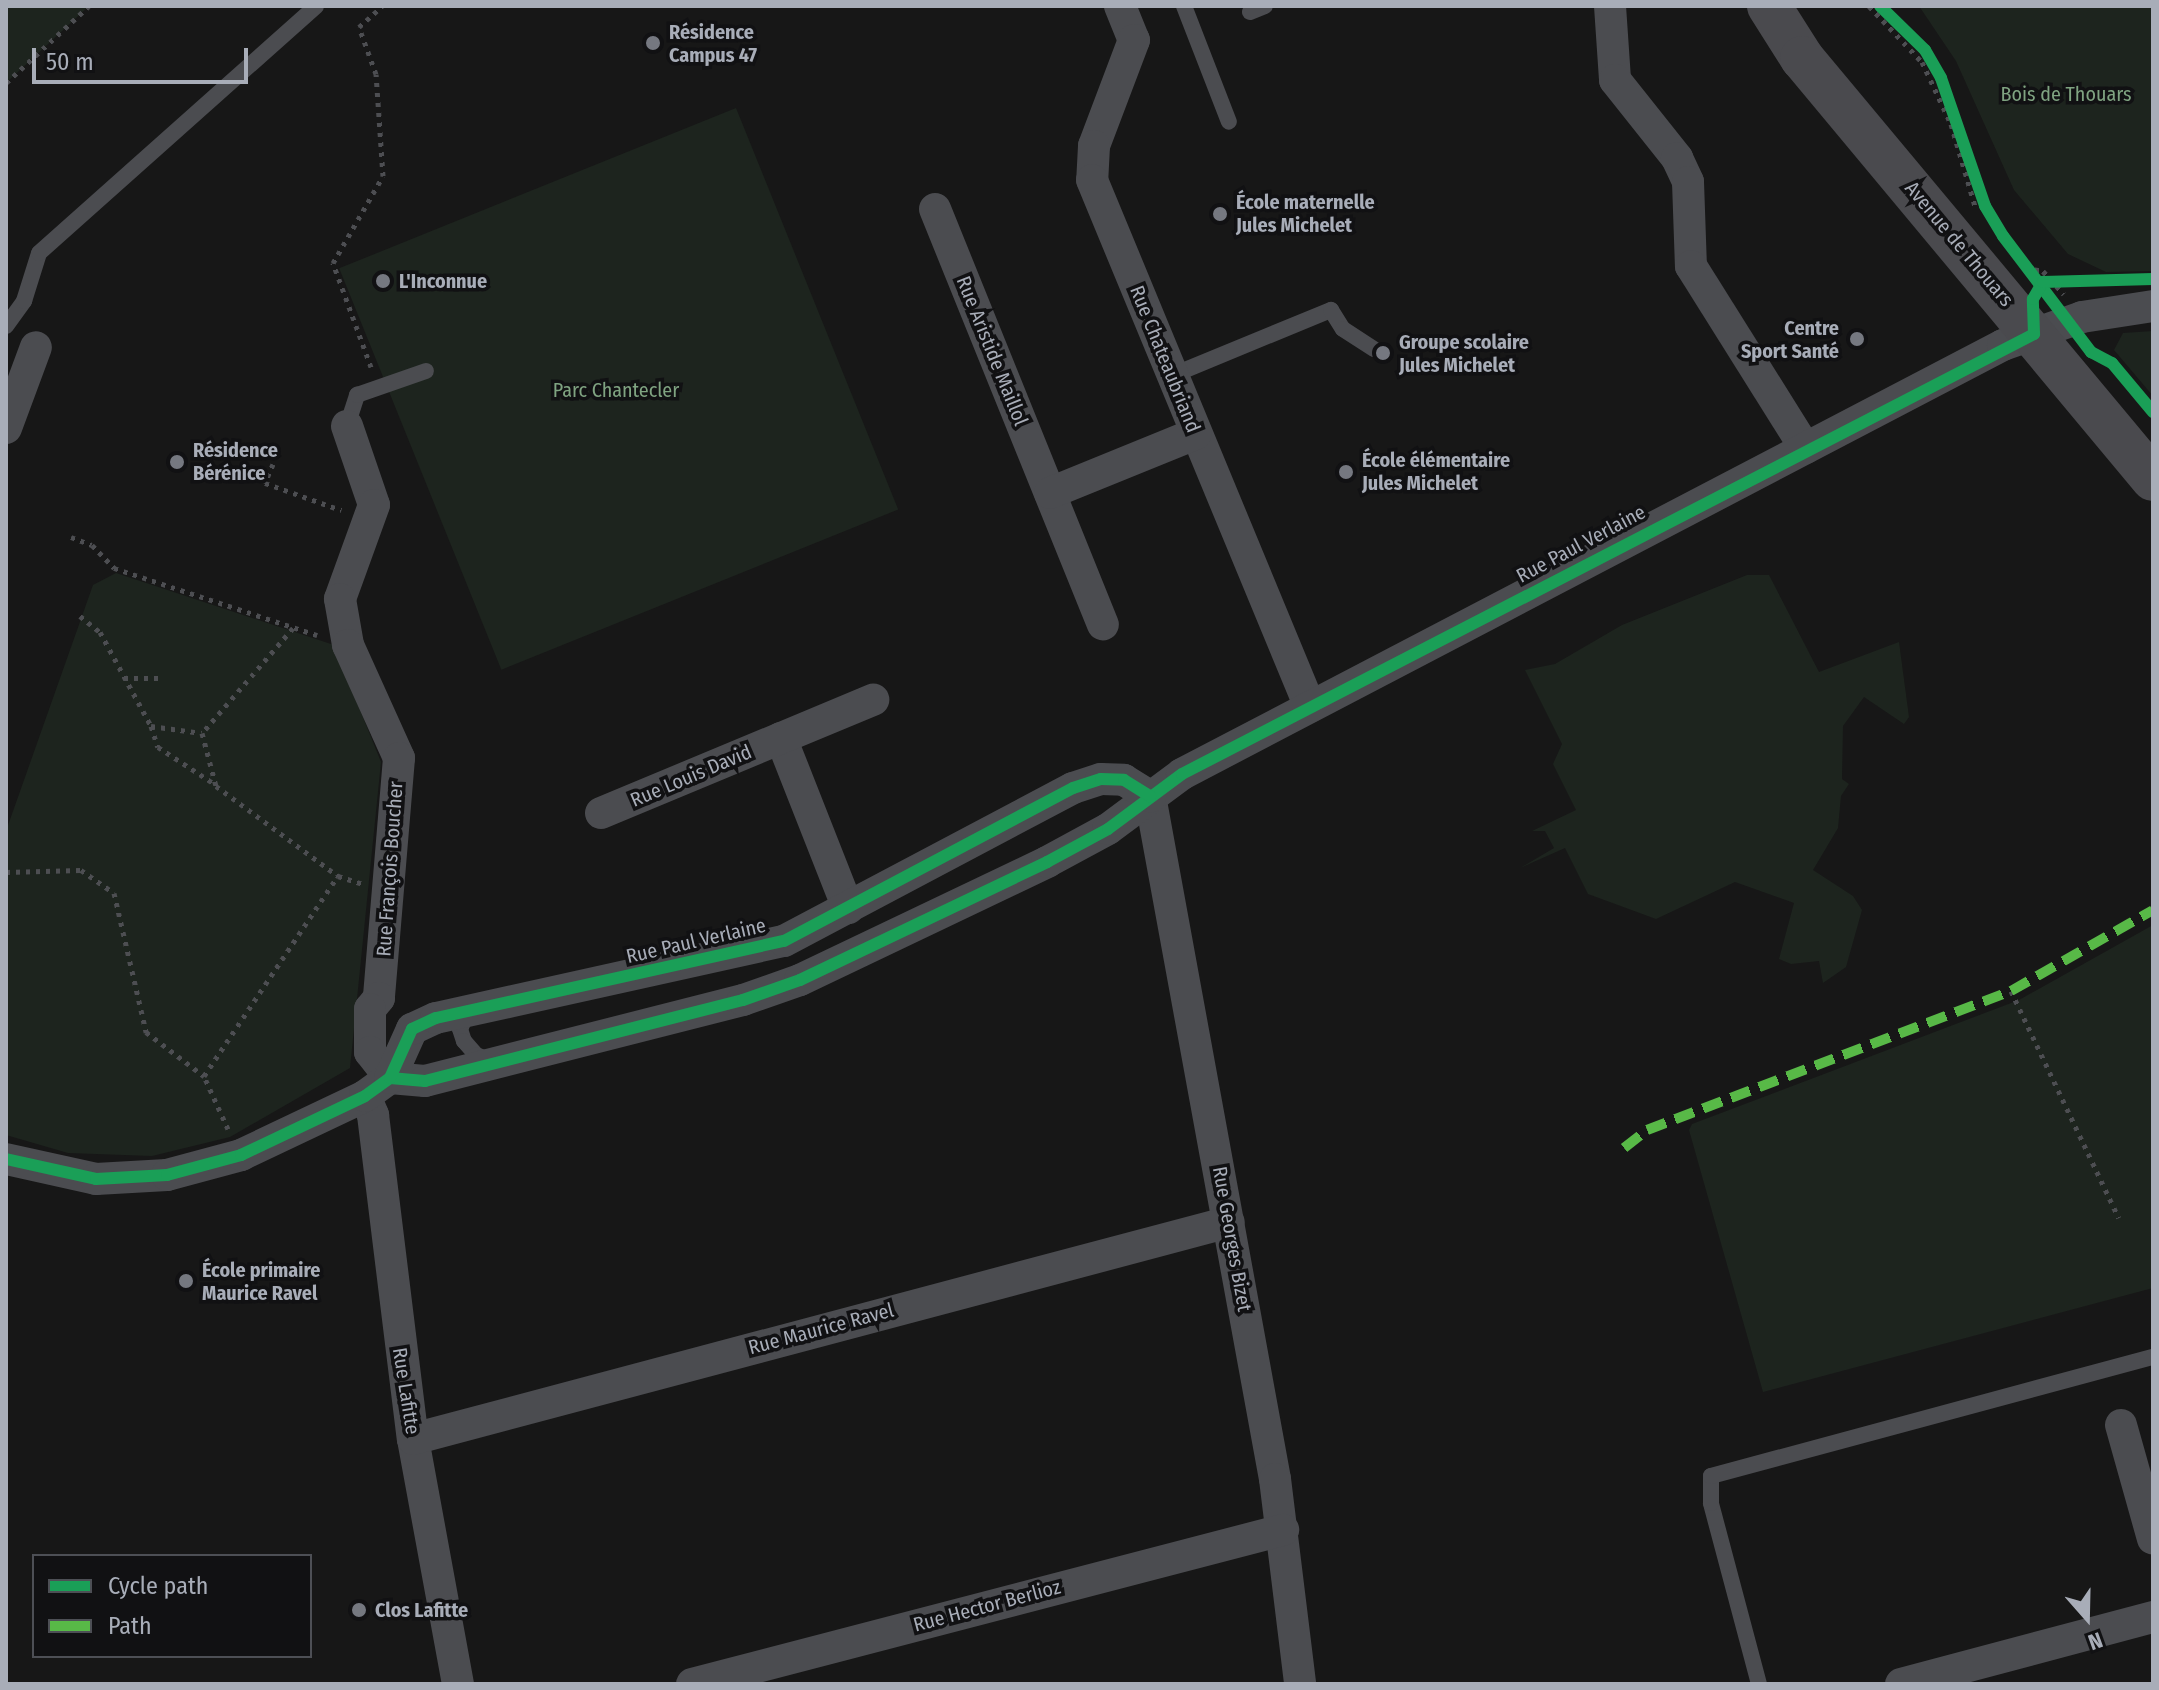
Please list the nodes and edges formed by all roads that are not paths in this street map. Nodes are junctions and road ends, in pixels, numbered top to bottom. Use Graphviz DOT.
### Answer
graph roads {
  1 [pos="316,6"];
  2 [pos="1120,6"];
  3 [pos="1184,6"];
  4 [pos="1610,6"];
  5 [pos="1769,6"];
  6 [pos="1229,122"];
  7 [pos="935,209"];
  8 [pos="2153,306"];
  9 [pos="2057,319"];
  10 [pos="6,326"];
  11 [pos="36,347"];
  12 [pos="1374,349"];
  13 [pos="426,371"];
  14 [pos="1173,375"];
  15 [pos="347,426"];
  16 [pos="6,428"];
  17 [pos="1195,434"];
  18 [pos="1805,448"];
  19 [pos="2153,479"];
  20 [pos="1050,493"];
  21 [pos="1103,624"];
  22 [pos="873,700"];
  23 [pos="1310,707"];
  24 [pos="781,738"];
  25 [pos="1150,796"];
  26 [pos="601,813"];
  27 [pos="848,908"];
  28 [pos="379,998"];
  29 [pos="474,1008"];
  30 [pos="412,1029"];
  31 [pos="494,1062"];
  32 [pos="378,1087"];
  33 [pos="6,1159"];
  34 [pos="1229,1222"];
  35 [pos="2153,1357"];
  36 [pos="2121,1425"];
  37 [pos="413,1439"];
  38 [pos="1283,1530"];
  39 [pos="2153,1539"];
  40 [pos="2153,1617"];
  41 [pos="458,1684"];
  42 [pos="692,1684"];
  43 [pos="1300,1684"];
  44 [pos="1759,1684"];
  45 [pos="1901,1684"];
  1 -- 10 [label="lane"];
  2 -- 14 [label="street, Rue Chateaubriand"];
  3 -- 6 [label="lane"];
  4 -- 18 [label="street"];
  5 -- 9 [label="street, Avenue de Thouars"];
  7 -- 20 [label="street, Rue Aristide Maillol"];
  8 -- 9 [label="street, Rue Paul Verlaine"];
  9 -- 18 [label="street, Rue Paul Verlaine"];
  9 -- 19 [label="street, Avenue de Thouars"];
  11 -- 16 [label="street"];
  12 -- 14 [label="lane"];
  13 -- 15 [label="lane"];
  14 -- 17 [label="street, Rue Chateaubriand"];
  15 -- 28 [label="street, Rue François Boucher"];
  17 -- 20 [label="street"];
  17 -- 23 [label="street, Rue Chateaubriand"];
  18 -- 23 [label="street, Rue Paul Verlaine"];
  20 -- 21 [label="street, Rue Aristide Maillol"];
  22 -- 24 [label="street, Rue Louis David"];
  23 -- 25 [label="street, Rue Paul Verlaine"];
  24 -- 26 [label="street, Rue Louis David"];
  24 -- 27 [label="street"];
  25 -- 27 [label="street, Rue Paul Verlaine"];
  25 -- 31 [label="street, Rue Paul Verlaine"];
  25 -- 34 [label="street, Rue Georges Bizet"];
  27 -- 29 [label="street, Rue Paul Verlaine"];
  28 -- 30 [label="street"];
  28 -- 32 [label="street, Rue François Boucher"];
  29 -- 30 [label="street, Rue Paul Verlaine"];
  29 -- 31 [label="lane"];
  30 -- 32 [label="street"];
  31 -- 32 [label="street, Rue Paul Verlaine"];
  32 -- 33 [label="street, Rue Paul Verlaine"];
  32 -- 37 [label="street, Rue Lafitte"];
  34 -- 37 [label="street, Rue Maurice Ravel"];
  34 -- 38 [label="street, Rue Georges Bizet"];
  35 -- 44 [label="lane"];
  36 -- 39 [label="street"];
  37 -- 41 [label="street, Rue Lafitte"];
  38 -- 42 [label="street, Rue Hector Berlioz"];
  38 -- 43 [label="street, Rue Georges Bizet"];
  40 -- 45 [label="street"];
}
